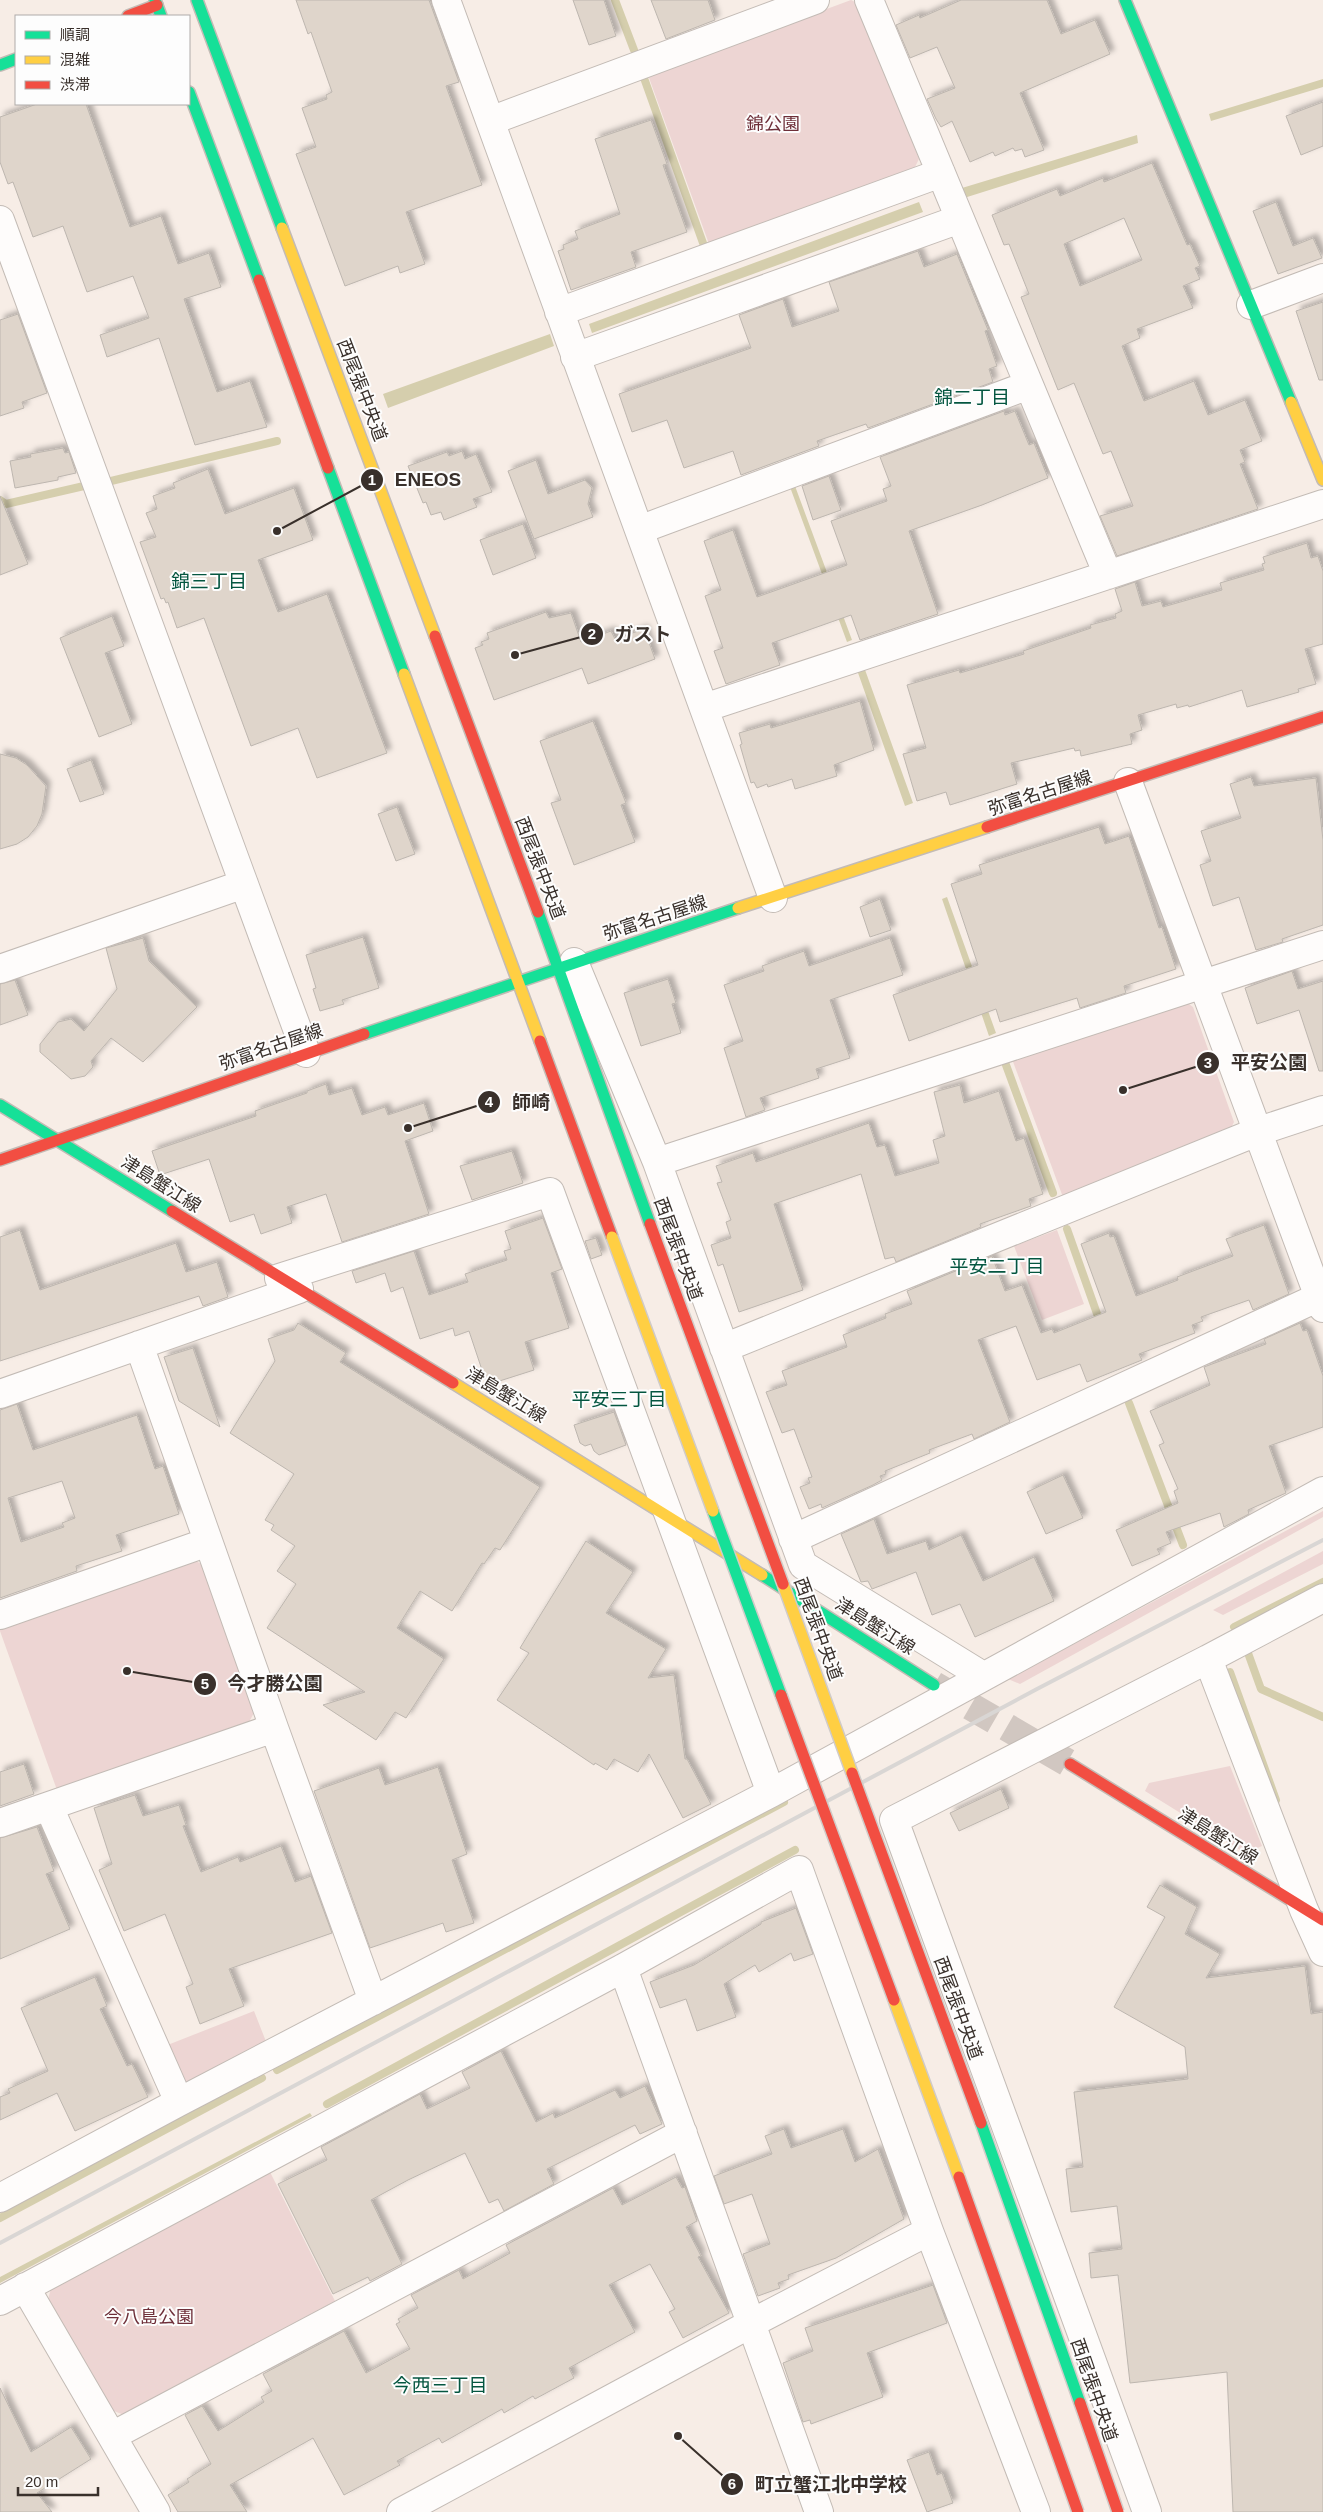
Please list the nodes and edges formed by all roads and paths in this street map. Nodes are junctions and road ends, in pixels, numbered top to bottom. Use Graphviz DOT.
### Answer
graph roads {
  1 [pos="197,0"];
  2 [pos="446,0"];
  3 [pos="815,0"];
  4 [pos="870,0"];
  5 [pos="1125,0"];
  6 [pos="158,7"];
  7 [pos="131,15"];
  8 [pos="15,59"];
  9 [pos="0,65"];
  10 [pos="190,95"];
  11 [pos="490,121"];
  12 [pos="941,173"];
  13 [pos="960,219"];
  14 [pos="0,220"];
  15 [pos="1323,278"];
  16 [pos="1251,305"];
  17 [pos="560,312"];
  18 [pos="576,357"];
  19 [pos="1029,385"];
  20 [pos="1323,480"];
  21 [pos="1323,504"];
  22 [pos="639,530"];
  23 [pos="1108,575"];
  24 [pos="704,708"];
  25 [pos="1323,717"];
  26 [pos="1128,782"];
  27 [pos="244,884"];
  28 [pos="773,898"];
  29 [pos="1323,945"];
  30 [pos="567,965"];
  31 [pos="0,969"];
  32 [pos="517,981"];
  33 [pos="1202,982"];
  34 [pos="306,1053"];
  35 [pos="0,1105"];
  36 [pos="1323,1110"];
  37 [pos="1259,1131"];
  38 [pos="57,1140"];
  39 [pos="0,1160"];
  40 [pos="657,1162"];
  41 [pos="289,1283"];
  42 [pos="1321,1302"];
  43 [pos="139,1345"];
  44 [pos="724,1348"];
  45 [pos="0,1394"];
  46 [pos="1323,1491"];
  47 [pos="671,1517"];
  48 [pos="793,1539"];
  49 [pos="208,1542"];
  50 [pos="1323,1598"];
  51 [pos="0,1615"];
  52 [pos="1208,1659"];
  53 [pos="983,1676"];
  54 [pos="934,1685"];
  55 [pos="274,1728"];
  56 [pos="1070,1764"];
  57 [pos="771,1793"];
  58 [pos="49,1807"];
  59 [pos="0,1823"];
  60 [pos="1313,1915"];
  61 [pos="1323,1952"];
  62 [pos="623,1968"];
  63 [pos="373,2001"];
  64 [pos="179,2102"];
  65 [pos="683,2132"];
  66 [pos="0,2198"];
  67 [pos="929,2231"];
  68 [pos="25,2287"];
  69 [pos="0,2301"];
  70 [pos="752,2323"];
  71 [pos="112,2436"];
  72 [pos="156,2512"];
  73 [pos="401,2512"];
  74 [pos="819,2512"];
  75 [pos="1036,2512"];
  76 [pos="1078,2512"];
  77 [pos="1118,2512"];
  78 [pos="1147,2512"];
  1 -- 30 [label="main road, 西尾張中央道"];
  2 -- 11 [label="street"];
  3 -- 11 [label="street"];
  4 -- 12 [label="street"];
  5 -- 16 [label="main road"];
  6 -- 7 [label="main road"];
  8 -- 9 [label="main road"];
  10 -- 32 [label="main road"];
  11 -- 17 [label="street"];
  12 -- 13 [label="street"];
  12 -- 17 [label="street"];
  13 -- 18 [label="street"];
  13 -- 19 [label="street"];
  14 -- 27 [label="street"];
  15 -- 16 [label="street"];
  16 -- 20 [label="main road"];
  17 -- 18 [label="street"];
  18 -- 22 [label="street"];
  19 -- 22 [label="street"];
  19 -- 23 [label="street"];
  21 -- 23 [label="street"];
  22 -- 24 [label="street"];
  23 -- 24 [label="street"];
  24 -- 28 [label="street"];
  25 -- 26 [label="main road, 弥富名古屋線"];
  26 -- 28 [label="main road, 弥富名古屋線"];
  26 -- 33 [label="street"];
  27 -- 31 [label="street"];
  27 -- 34 [label="street"];
  28 -- 30 [label="main road, 弥富名古屋線"];
  29 -- 33 [label="street"];
  30 -- 32 [label="main road, 弥富名古屋線"];
  30 -- 40 [label="street"];
  30 -- 77 [label="main road, 西尾張中央道, bridge"];
  32 -- 34 [label="main road, 弥富名古屋線"];
  32 -- 76 [label="main road, bridge"];
  33 -- 37 [label="street"];
  33 -- 40 [label="street"];
  34 -- 38 [label="main road, 弥富名古屋線"];
  35 -- 38 [label="main road, 津島蟹江線"];
  36 -- 37 [label="street"];
  37 -- 42 [label="street"];
  37 -- 44 [label="street"];
  38 -- 39 [label="main road, 弥富名古屋線"];
  38 -- 41 [label="main road, 津島蟹江線"];
  40 -- 44 [label="street"];
  41 -- 43 [label="street"];
  41 -- 47 [label="main road, 津島蟹江線"];
  41 -- 47 [label="street"];
  42 -- 48 [label="street"];
  43 -- 45 [label="street"];
  43 -- 49 [label="street"];
  44 -- 48 [label="street"];
  46 -- 53 [label="street"];
  47 -- 54 [label="main road, 津島蟹江線"];
  47 -- 57 [label="street"];
  48 -- 53 [label="street"];
  49 -- 51 [label="street"];
  49 -- 55 [label="street"];
  50 -- 52 [label="street"];
  52 -- 60 [label="street"];
  52 -- 78 [label="street"];
  53 -- 57 [label="street"];
  55 -- 58 [label="street"];
  55 -- 63 [label="street"];
  56 -- 60 [label="main road, 津島蟹江線"];
  57 -- 63 [label="street"];
  58 -- 59 [label="street"];
  58 -- 64 [label="street"];
  60 -- 61 [label="street"];
  62 -- 65 [label="street"];
  62 -- 67 [label="street"];
  62 -- 68 [label="street"];
  63 -- 64 [label="street"];
  64 -- 66 [label="street"];
  65 -- 70 [label="street"];
  65 -- 71 [label="street"];
  67 -- 70 [label="street"];
  67 -- 75 [label="street"];
  68 -- 69 [label="street"];
  68 -- 71 [label="street"];
  70 -- 73 [label="street"];
  70 -- 74 [label="street"];
  71 -- 72 [label="street"];
}
